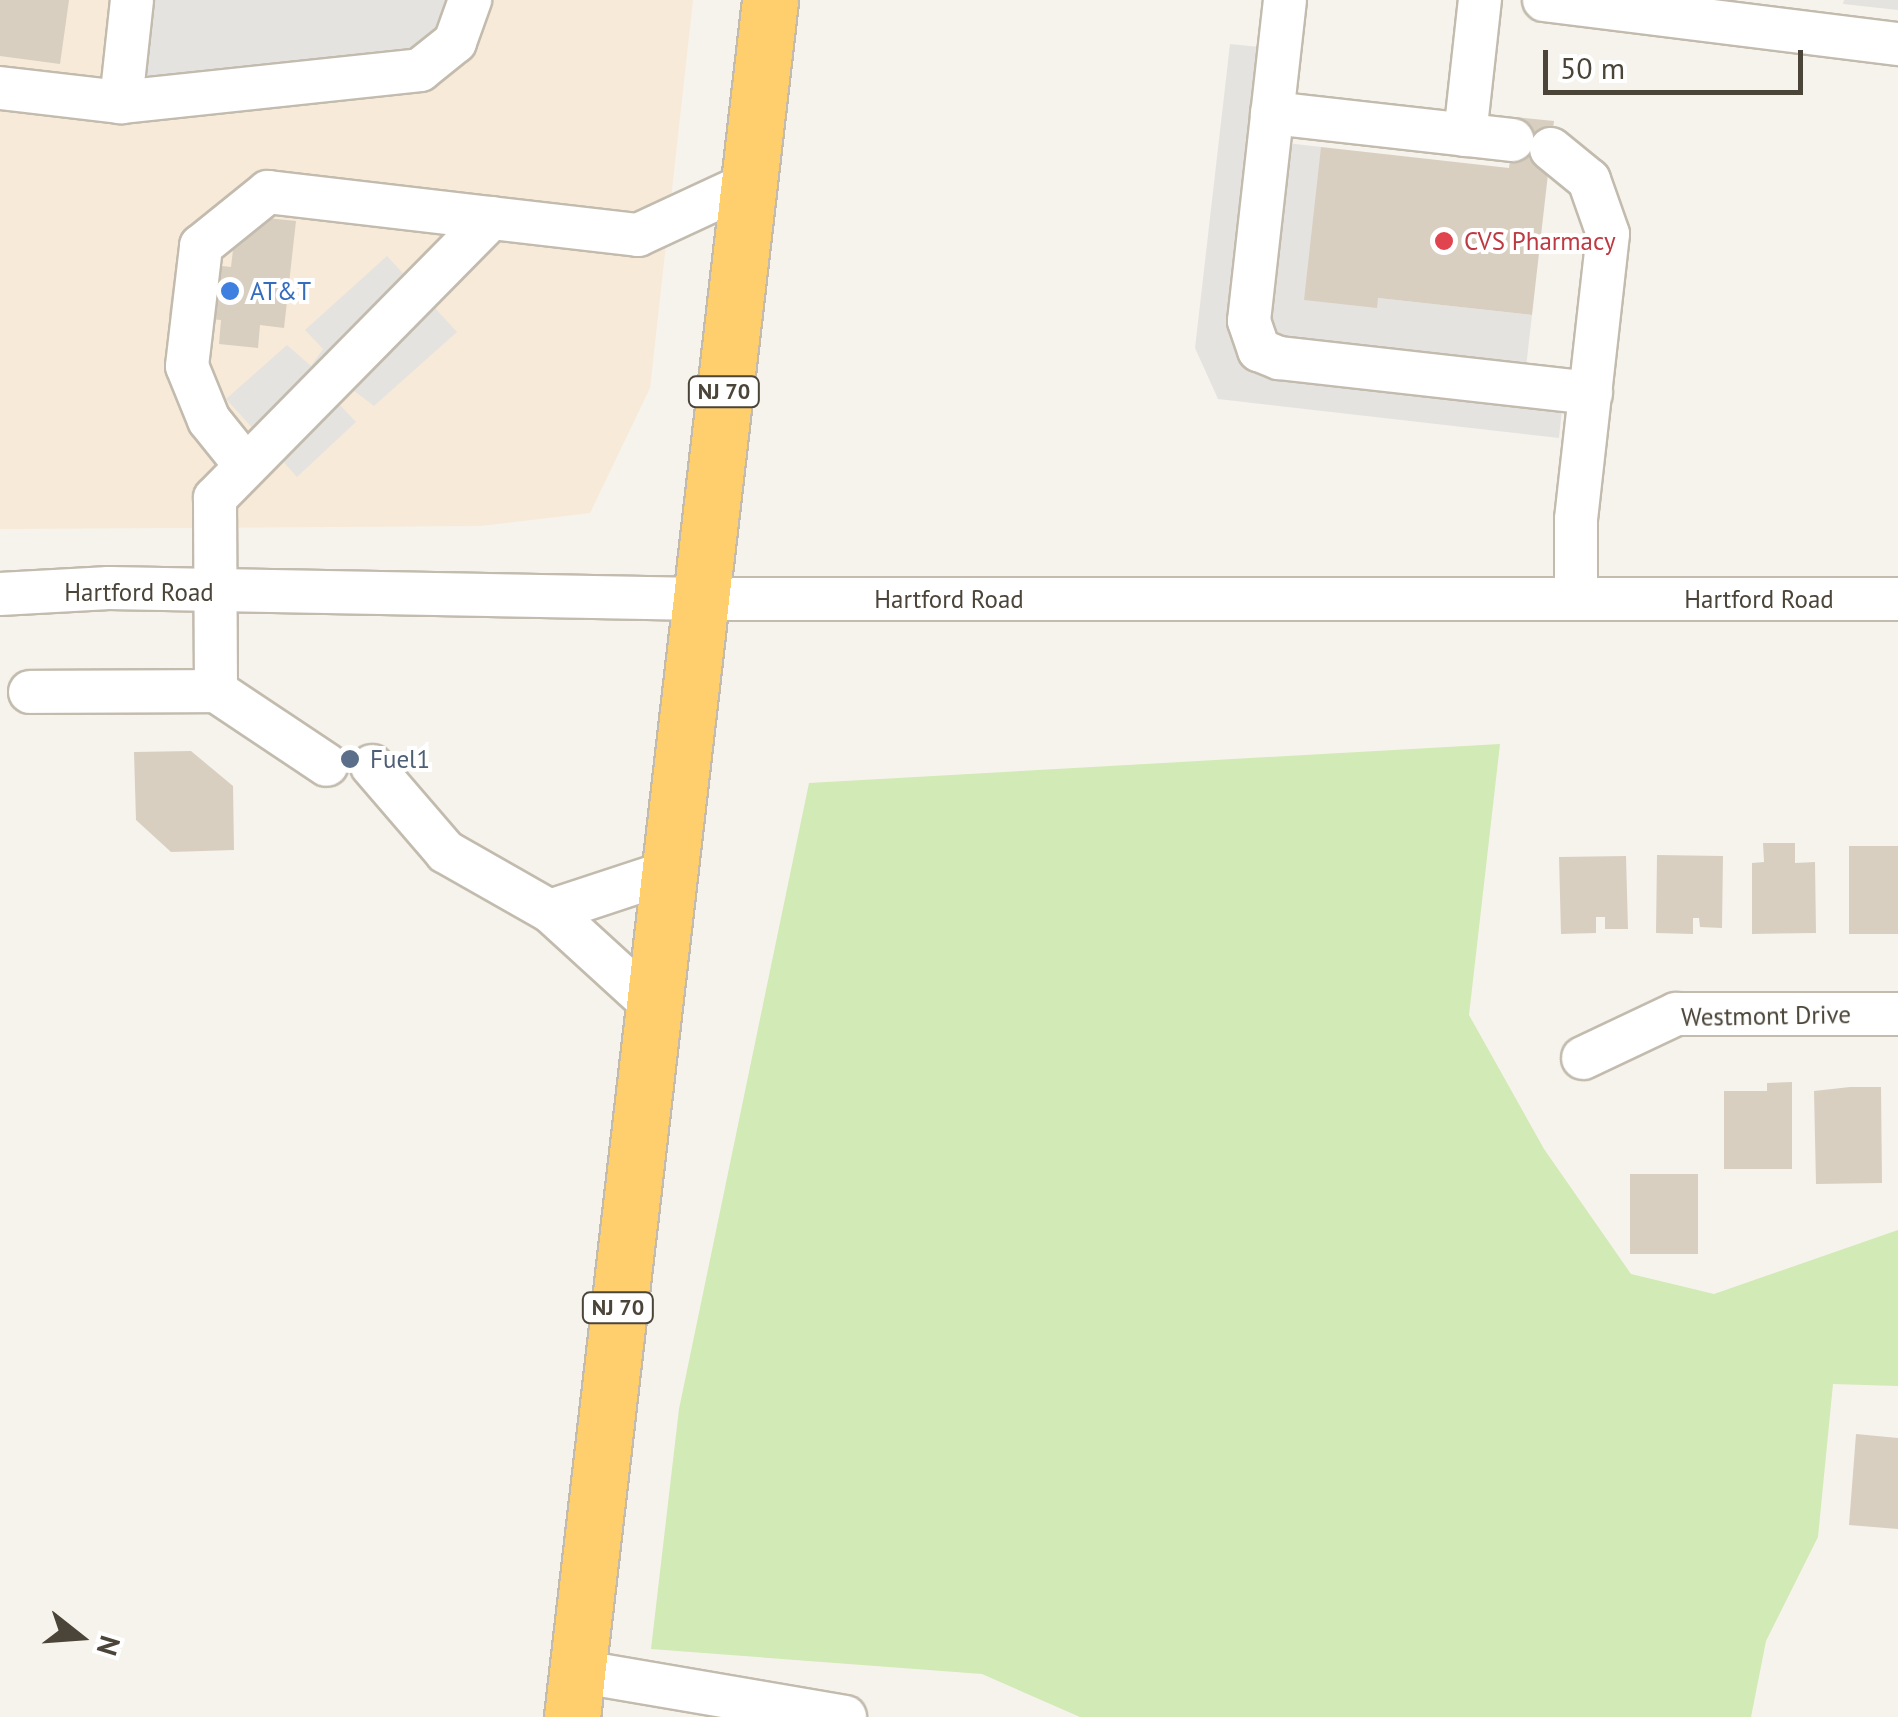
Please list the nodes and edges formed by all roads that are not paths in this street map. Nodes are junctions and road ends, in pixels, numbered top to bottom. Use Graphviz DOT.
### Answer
graph roads {
  1 [pos="132,0"];
  2 [pos="470,0"];
  3 [pos="770,0"];
  4 [pos="1285,0"];
  5 [pos="1480,0"];
  6 [pos="1544,0"];
  7 [pos="1627,5"];
  8 [pos="1898,44"];
  9 [pos="0,88"];
  10 [pos="121,102"];
  11 [pos="1272,114"];
  12 [pos="1465,135"];
  13 [pos="748,184"];
  14 [pos="491,218"];
  15 [pos="1590,394"];
  16 [pos="246,466"];
  17 [pos="216,593"];
  18 [pos="0,594"];
  19 [pos="700,599"];
  20 [pos="1576,599"];
  21 [pos="1898,599"];
  22 [pos="216,691"];
  23 [pos="30,692"];
  24 [pos="327,765"];
  25 [pos="372,766"];
  26 [pos="668,872"];
  27 [pos="550,911"];
  28 [pos="653,1005"];
  29 [pos="1898,1014"];
  30 [pos="1582,1058"];
  31 [pos="574,1694"];
  32 [pos="845,1717"];
  1 -- 10 [label="street"];
  2 -- 10 [label="street"];
  3 -- 13 [label="highway, NJ 70"];
  4 -- 11 [label="street"];
  5 -- 12 [label="street"];
  6 -- 7 [label="street"];
  7 -- 8 [label="street"];
  9 -- 10 [label="street"];
  11 -- 12 [label="street"];
  11 -- 15 [label="street"];
  12 -- 15 [label="street"];
  13 -- 14 [label="street"];
  13 -- 19 [label="highway, NJ 70"];
  14 -- 16 [label="street"];
  14 -- 16 [label="street"];
  15 -- 20 [label="street"];
  16 -- 17 [label="street"];
  17 -- 18 [label="street, Hartford Road"];
  17 -- 19 [label="street, Hartford Road"];
  17 -- 22 [label="street"];
  19 -- 20 [label="street, Hartford Road"];
  19 -- 26 [label="highway, NJ 70"];
  20 -- 21 [label="street, Hartford Road"];
  22 -- 23 [label="street"];
  22 -- 24 [label="street"];
  25 -- 27 [label="street"];
  26 -- 27 [label="street"];
  26 -- 28 [label="highway, NJ 70"];
  27 -- 28 [label="street"];
  28 -- 31 [label="highway, NJ 70"];
  29 -- 30 [label="street, Westmont Drive"];
  31 -- 32 [label="street"];
}
